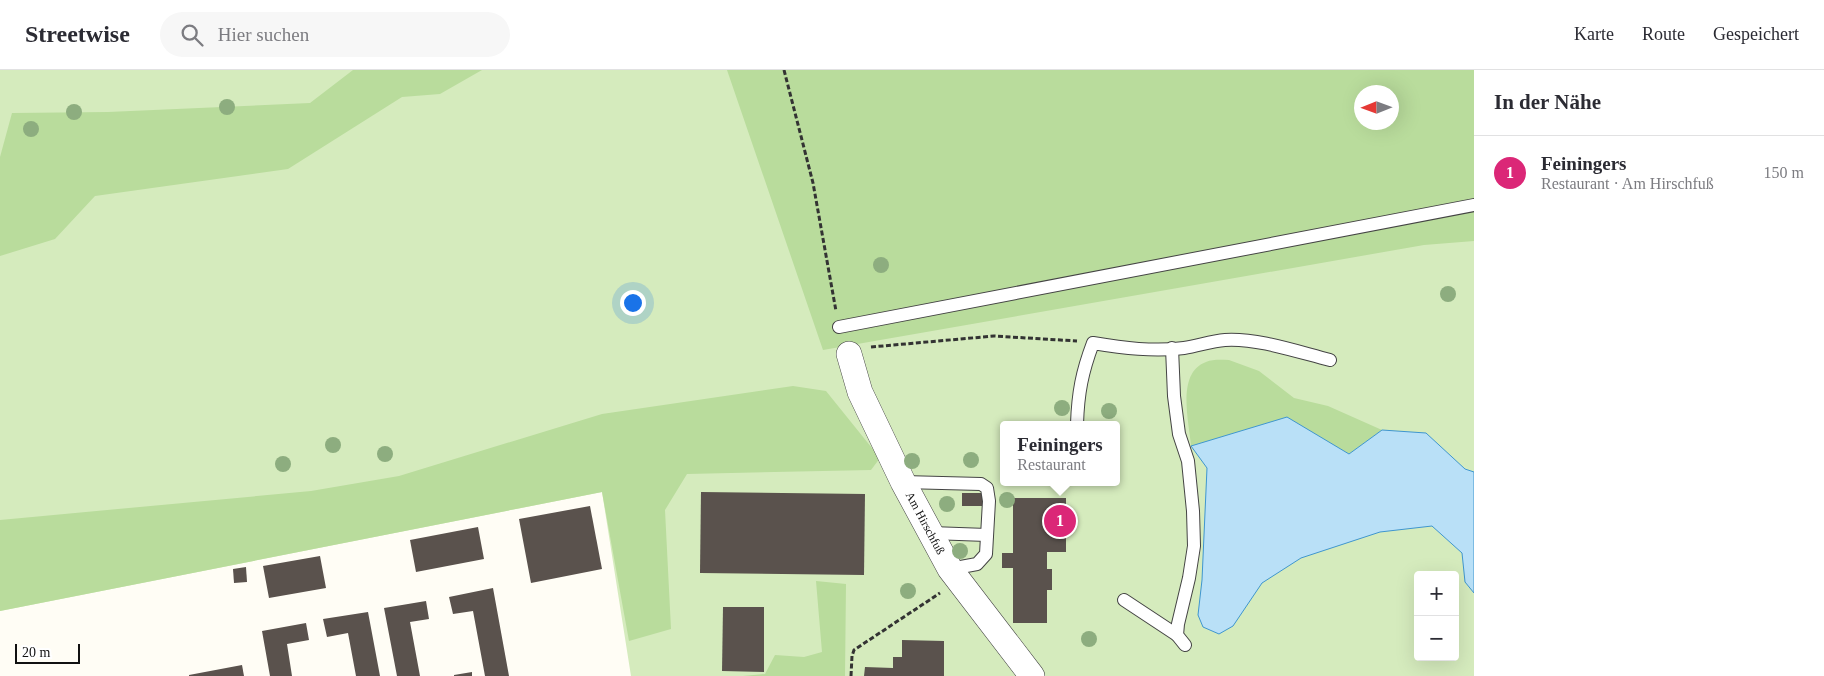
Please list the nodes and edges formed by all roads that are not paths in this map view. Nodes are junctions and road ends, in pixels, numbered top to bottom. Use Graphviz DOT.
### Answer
graph roads {
  1 [pos="1474,205"];
  2 [pos="839,327"];
  3 [pos="1172,348"];
  4 [pos="849,354"];
  5 [pos="1330,360"];
  6 [pos="1077,421"];
  7 [pos="903,482"];
  8 [pos="931,533"];
  9 [pos="988,535"];
  10 [pos="954,574"];
  11 [pos="1124,600"];
  12 [pos="1032,676"];
  1 -- 2 [label="lane"];
  3 -- 5 [label="lane"];
  3 -- 6 [label="lane"];
  3 -- 11 [label="lane"];
  4 -- 7 [label="street, Am Hirschfuß"];
  7 -- 8 [label="street, Am Hirschfuß"];
  7 -- 9 [label="lane"];
  8 -- 9 [label="lane"];
  8 -- 10 [label="street, Am Hirschfuß"];
  9 -- 10 [label="lane"];
  10 -- 12 [label="street, Am Hirschfuß"];
}
